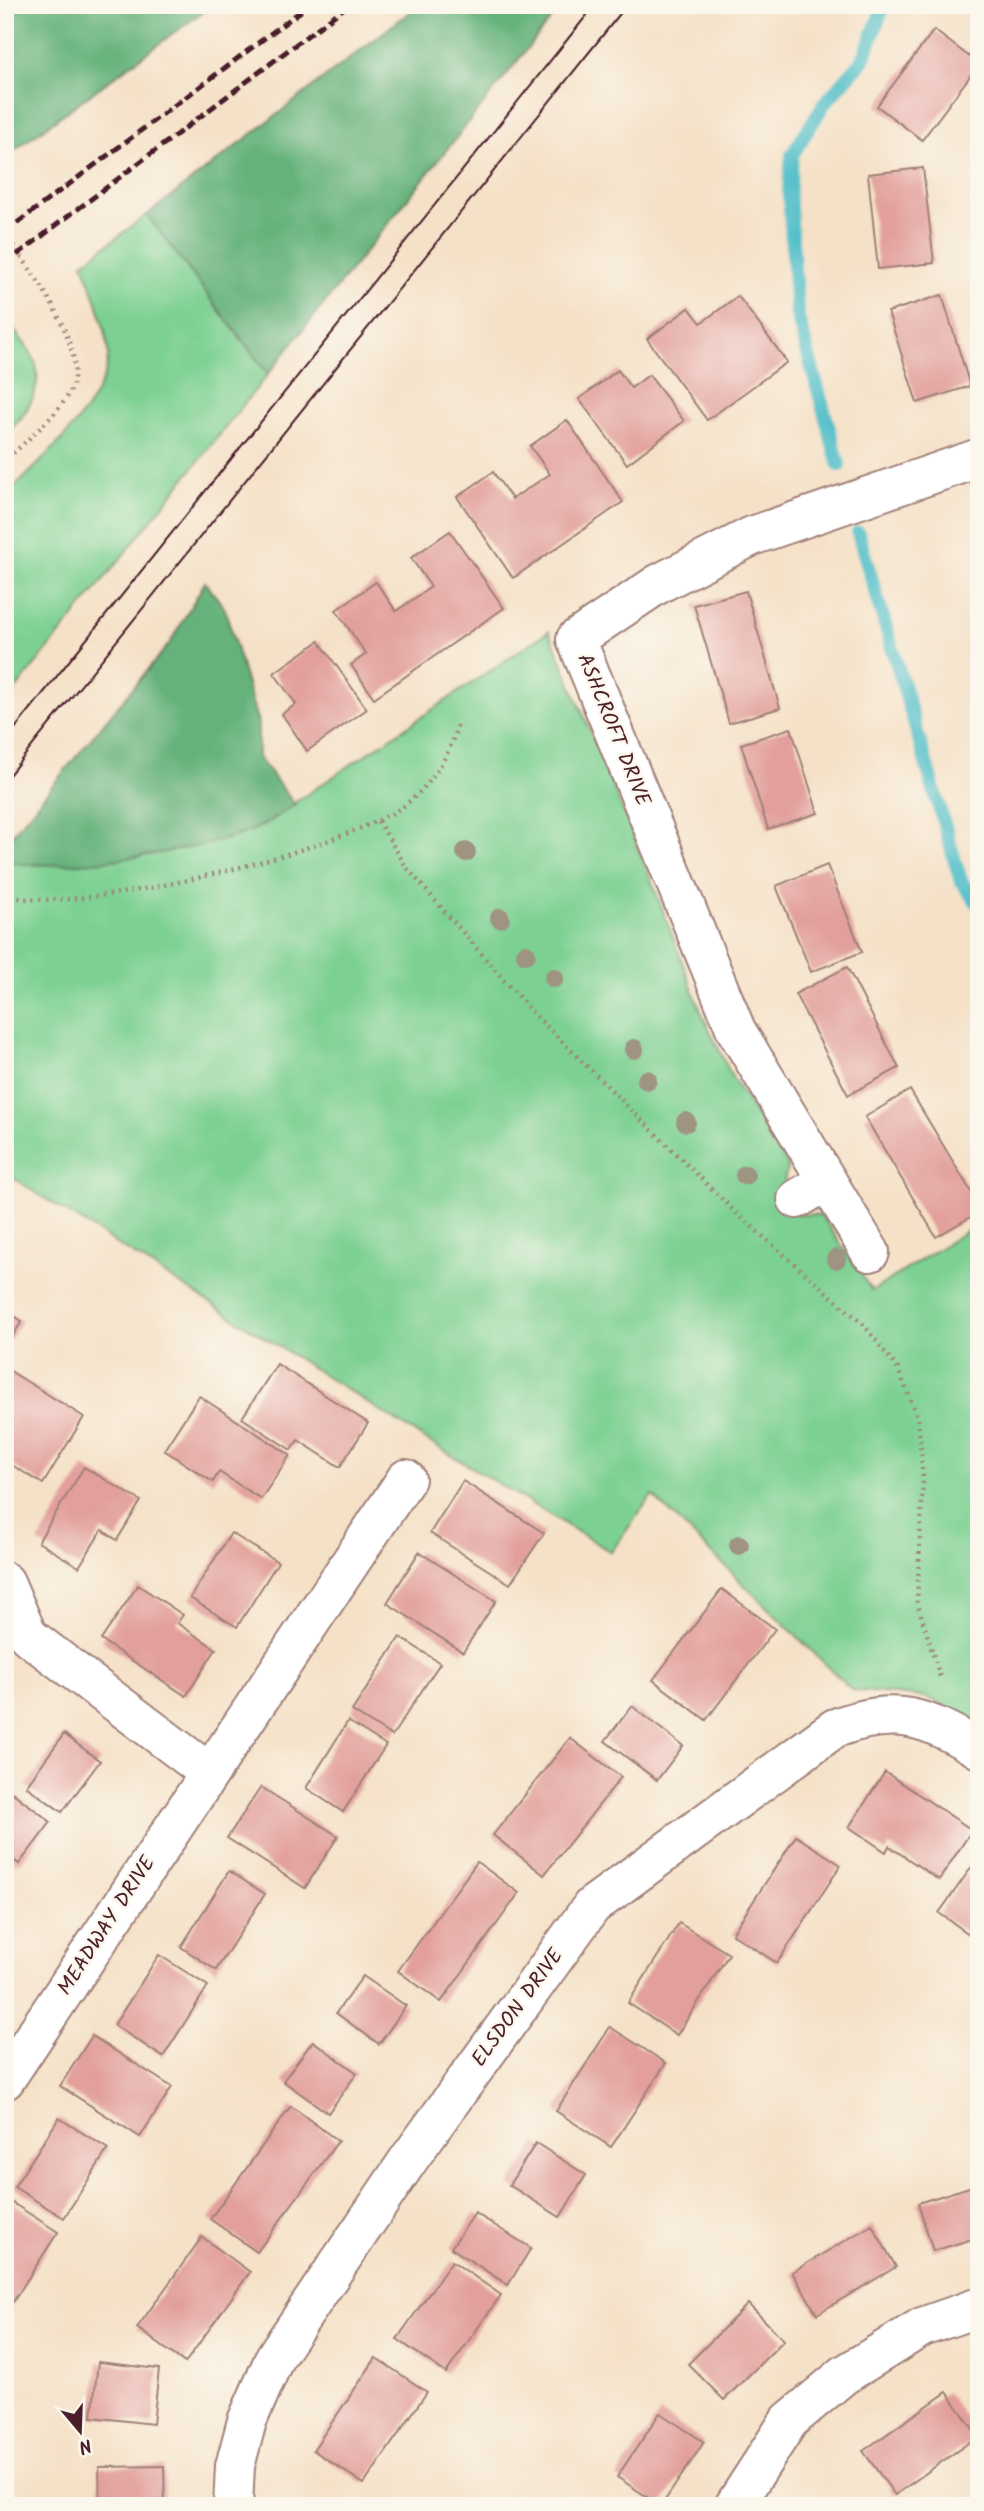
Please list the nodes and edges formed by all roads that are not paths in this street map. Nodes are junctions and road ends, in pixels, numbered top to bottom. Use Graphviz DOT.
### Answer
graph roads {
  1 [pos="979,458"];
  2 [pos="870,1252"];
  3 [pos="406,1479"];
  4 [pos="5,1582"];
  5 [pos="979,1749"];
  6 [pos="208,1772"];
  7 [pos="5,2080"];
  8 [pos="979,2307"];
  9 [pos="233,2506"];
  10 [pos="734,2506"];
  1 -- 2 [label="street, ASHCROFT DRIVE"];
  3 -- 6 [label="street, MEADWAY DRIVE"];
  4 -- 6 [label="street"];
  5 -- 9 [label="street, ELSDON DRIVE"];
  6 -- 7 [label="street, MEADWAY DRIVE"];
  8 -- 10 [label="street"];
}
